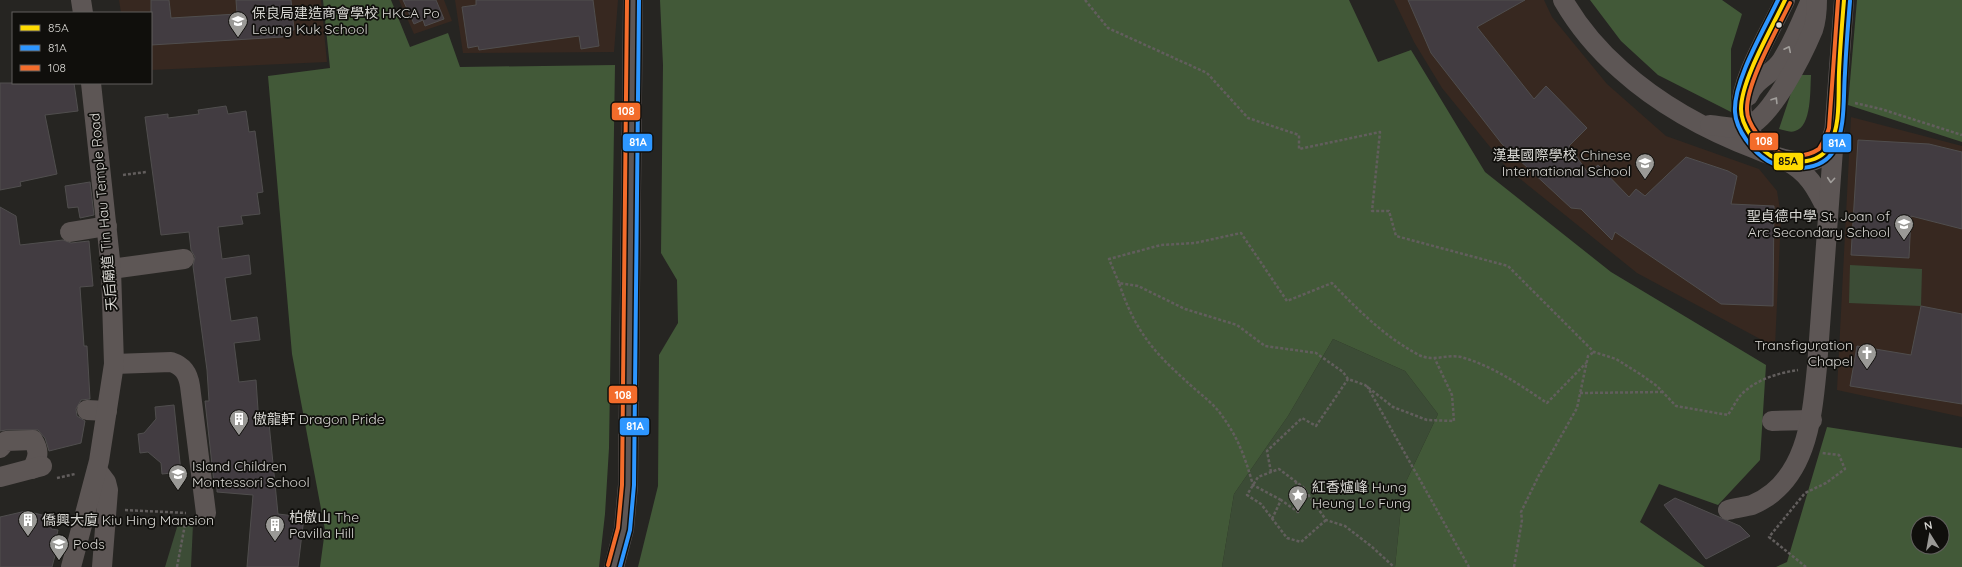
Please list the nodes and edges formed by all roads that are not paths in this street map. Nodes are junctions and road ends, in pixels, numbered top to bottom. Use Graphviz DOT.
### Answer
graph roads {
  1 [pos="81,0"];
  2 [pos="1563,0"];
  3 [pos="1785,0"];
  4 [pos="1811,0"];
  5 [pos="1816,0"];
  6 [pos="1844,0"];
  7 [pos="627,8"];
  8 [pos="83,12"];
  9 [pos="91,84"];
  10 [pos="1744,120"];
  11 [pos="1696,124"];
  12 [pos="1836,127"];
  13 [pos="1776,157"];
  14 [pos="1828,214"];
  15 [pos="107,226"];
  16 [pos="70,232"];
  17 [pos="184,259"];
  18 [pos="111,269"];
  19 [pos="114,364"];
  20 [pos="1812,420"];
  21 [pos="1772,421"];
  22 [pos="0,448"];
  23 [pos="97,470"];
  24 [pos="1,472"];
  25 [pos="1728,510"];
  26 [pos="196,513"];
  27 [pos="78,537"];
  28 [pos="102,565"];
  29 [pos="71,567"];
  30 [pos="614,567"];
  1 -- 8 [label="street"];
  2 -- 11 [label="street"];
  3 -- 10 [label="street"];
  10 -- 4 [label="street, one-way"];
  10 -- 5 [label="street, one-way"];
  6 -- 12 [label="street"];
  7 -- 30 [label="street"];
  9 -- 15 [label="street, 天后廟道 Tin Hau Temple Road"];
  10 -- 11 [label="street"];
  10 -- 13 [label="street"];
  11 -- 13 [label="street"];
  12 -- 13 [label="street"];
  12 -- 14 [label="street, one-way"];
  13 -- 14 [label="street"];
  14 -- 20 [label="street"];
  15 -- 16 [label="street"];
  15 -- 18 [label="street, 天后廟道 Tin Hau Temple Road"];
  17 -- 18 [label="street"];
  18 -- 19 [label="street, 天后廟道 Tin Hau Temple Road"];
  19 -- 23 [label="street, 天后廟道 Tin Hau Temple Road"];
  19 -- 26 [label="street"];
  20 -- 21 [label="street"];
  20 -- 25 [label="street"];
  22 -- 24 [label="street"];
  23 -- 27 [label="street, 天后廟道 Tin Hau Temple Road"];
  23 -- 28 [label="street"];
  27 -- 28 [label="street"];
  27 -- 29 [label="street, 天后廟道 Tin Hau Temple Road"];
}
